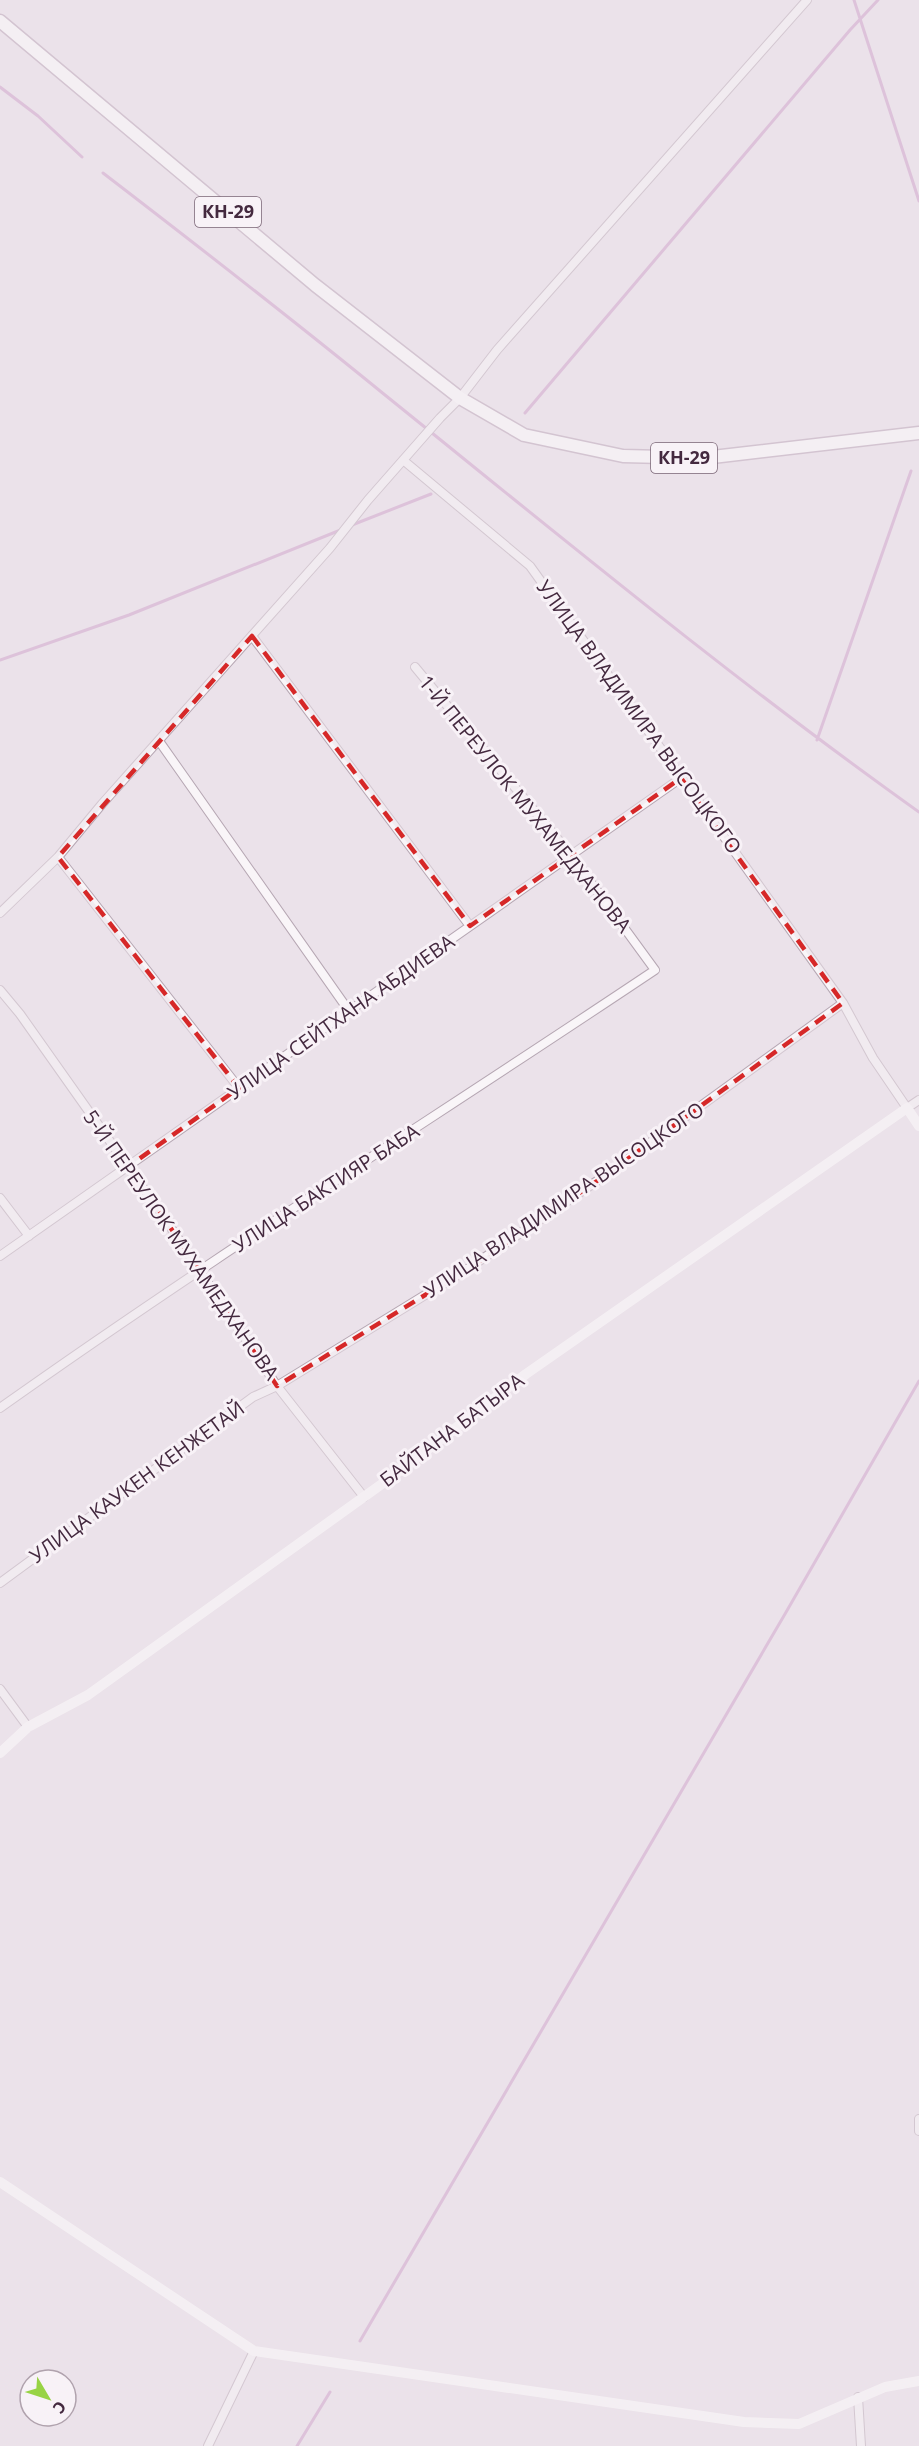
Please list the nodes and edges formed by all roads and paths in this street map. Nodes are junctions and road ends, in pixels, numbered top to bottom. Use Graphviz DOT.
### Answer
graph roads {
  1 [pos="807,0"];
  2 [pos="0,21"];
  3 [pos="460,398"];
  4 [pos="919,433"];
  5 [pos="403,460"];
  6 [pos="252,636"];
  7 [pos="416,667"];
  8 [pos="159,741"];
  9 [pos="681,778"];
  10 [pos="571,855"];
  11 [pos="58,857"];
  12 [pos="0,913"];
  13 [pos="470,926"];
  14 [pos="655,970"];
  15 [pos="0,990"];
  16 [pos="843,1003"];
  17 [pos="349,1011"];
  18 [pos="239,1088"];
  19 [pos="919,1100"];
  20 [pos="907,1108"];
  21 [pos="919,1126"];
  22 [pos="129,1166"];
  23 [pos="0,1198"];
  24 [pos="29,1236"];
  25 [pos="0,1256"];
  26 [pos="200,1270"];
  27 [pos="278,1386"];
  28 [pos="0,1408"];
  29 [pos="364,1497"];
  30 [pos="0,1583"];
  31 [pos="0,1689"];
  32 [pos="28,1727"];
  33 [pos="0,1753"];
  34 [pos="919,2119"];
  35 [pos="919,2131"];
  36 [pos="0,2182"];
  37 [pos="254,2351"];
  38 [pos="919,2381"];
  39 [pos="858,2397"];
  40 [pos="208,2446"];
  41 [pos="861,2446"];
  1 -- 3 [label="street"];
  2 -- 3 [label="main road, КН-29"];
  3 -- 4 [label="main road, КН-29"];
  3 -- 5 [label="street"];
  5 -- 6 [label="street"];
  5 -- 9 [label="street, УЛИЦА ВЛАДИМИРА ВЫСОЦКОГО"];
  6 -- 8 [label="street"];
  6 -- 13 [label="street"];
  7 -- 10 [label="street, 1-Й ПЕРЕУЛОК МУХАМЕДХАНОВА"];
  8 -- 11 [label="street"];
  8 -- 17 [label="street"];
  9 -- 10 [label="street, УЛИЦА СЕЙТХАНА АБДИЕВА"];
  9 -- 16 [label="street, УЛИЦА ВЛАДИМИРА ВЫСОЦКОГО"];
  10 -- 13 [label="street, УЛИЦА СЕЙТХАНА АБДИЕВА"];
  10 -- 14 [label="street, 1-Й ПЕРЕУЛОК МУХАМЕДХАНОВА"];
  11 -- 12 [label="street"];
  11 -- 18 [label="street"];
  13 -- 17 [label="street, УЛИЦА СЕЙТХАНА АБДИЕВА"];
  14 -- 26 [label="street, УЛИЦА БАКТИЯР БАБА"];
  15 -- 22 [label="street, 5-Й ПЕРЕУЛОК МУХАМЕДХАНОВА"];
  16 -- 20 [label="street, УЛИЦА ВЛАДИМИРА ВЫСОЦКОГО"];
  16 -- 27 [label="street, УЛИЦА ВЛАДИМИРА ВЫСОЦКОГО"];
  17 -- 18 [label="street, УЛИЦА СЕЙТХАНА АБДИЕВА"];
  18 -- 22 [label="street, УЛИЦА СЕЙТХАНА АБДИЕВА"];
  19 -- 20 [label="street"];
  20 -- 21 [label="street"];
  20 -- 29 [label="street, БАЙТАНА БАТЫРА"];
  22 -- 24 [label="street, УЛИЦА СЕЙТХАНА АБДИЕВА"];
  22 -- 26 [label="street, 5-Й ПЕРЕУЛОК МУХАМЕДХАНОВА"];
  23 -- 24 [label="street"];
  24 -- 25 [label="street, УЛИЦА СЕЙТХАНА АБДИЕВА"];
  26 -- 27 [label="street, 5-Й ПЕРЕУЛОК МУХАМЕДХАНОВА"];
  26 -- 28 [label="street, УЛИЦА БАКТИЯР БАБА"];
  27 -- 29 [label="street, 5-Й ПЕРЕУЛОК МУХАМЕДХАНОВА"];
  27 -- 30 [label="street, УЛИЦА КАУКЕН КЕНЖЕТАЙ"];
  29 -- 32 [label="street, БАЙТАНА БАТЫРА"];
  31 -- 32 [label="street"];
  32 -- 33 [label="street, БАЙТАНА БАТЫРА"];
  34 -- 35 [label="street"];
  36 -- 37 [label="street"];
  37 -- 39 [label="street"];
  37 -- 40 [label="street"];
  38 -- 39 [label="street"];
  39 -- 41 [label="street"];
}
